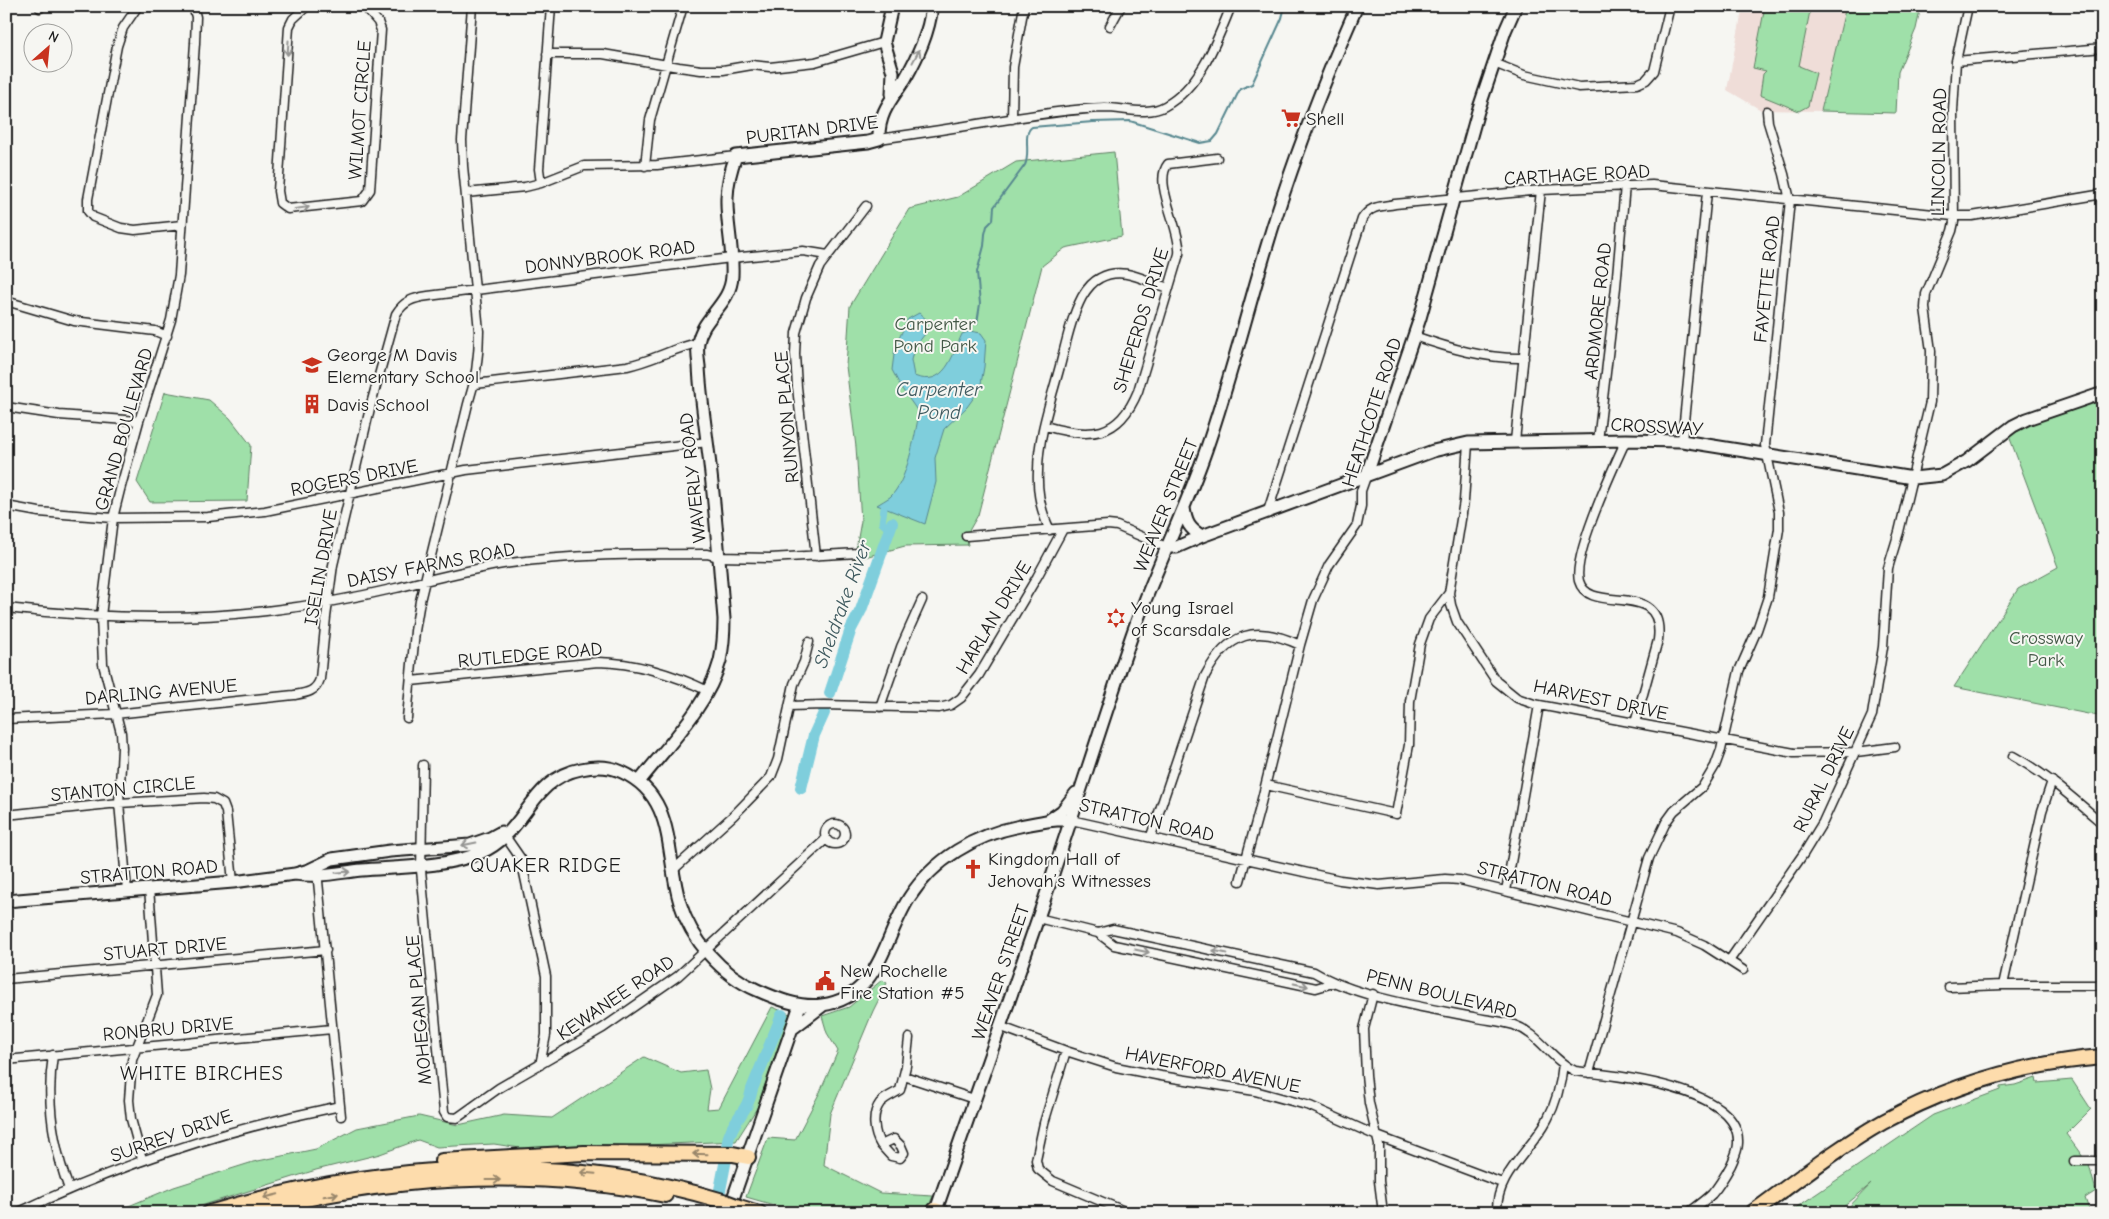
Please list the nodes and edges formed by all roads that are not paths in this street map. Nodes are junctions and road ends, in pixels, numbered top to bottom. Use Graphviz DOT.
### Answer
graph roads {
  1 [pos="138,6"];
  2 [pos="193,6"];
  3 [pos="307,6"];
  4 [pos="364,6"];
  5 [pos="472,6"];
  6 [pos="551,6"];
  7 [pos="684,6"];
  8 [pos="892,6"];
  9 [pos="932,6"];
  10 [pos="1024,6"];
  11 [pos="1121,6"];
  12 [pos="1231,6"];
  13 [pos="1516,6"];
  14 [pos="1670,6"];
  15 [pos="1968,6"];
  16 [pos="1357,7"];
  17 [pos="1110,26"];
  18 [pos="884,42"];
  19 [pos="2103,48"];
  20 [pos="547,54"];
  21 [pos="1956,61"];
  22 [pos="1494,63"];
  23 [pos="666,65"];
  24 [pos="891,97"];
  25 [pos="1767,111"];
  26 [pos="1012,119"];
  27 [pos="879,139"];
  28 [pos="736,156"];
  29 [pos="1217,158"];
  30 [pos="645,166"];
  31 [pos="541,183"];
  32 [pos="1625,185"];
  33 [pos="1541,190"];
  34 [pos="1707,192"];
  35 [pos="466,193"];
  36 [pos="2103,194"];
  37 [pos="1454,198"];
  38 [pos="1790,200"];
  39 [pos="866,206"];
  40 [pos="1953,216"];
  41 [pos="182,225"];
  42 [pos="828,255"];
  43 [pos="731,258"];
  44 [pos="1169,288"];
  45 [pos="475,289"];
  46 [pos="6,301"];
  47 [pos="400,308"];
  48 [pos="167,336"];
  49 [pos="1414,336"];
  50 [pos="698,343"];
  51 [pos="1524,358"];
  52 [pos="475,384"];
  53 [pos="2103,393"];
  54 [pos="6,406"];
  55 [pos="138,421"];
  56 [pos="1045,426"];
  57 [pos="1626,440"];
  58 [pos="1515,441"];
  59 [pos="1598,441"];
  60 [pos="1682,441"];
  61 [pos="708,442"];
  62 [pos="1468,443"];
  63 [pos="1767,454"];
  64 [pos="451,474"];
  65 [pos="1367,474"];
  66 [pos="1913,478"];
  67 [pos="350,494"];
  68 [pos="6,506"];
  69 [pos="1184,508"];
  70 [pos="1268,511"];
  71 [pos="113,518"];
  72 [pos="1063,529"];
  73 [pos="1050,530"];
  74 [pos="966,536"];
  75 [pos="1202,536"];
  76 [pos="1166,547"];
  77 [pos="862,550"];
  78 [pos="816,556"];
  79 [pos="718,558"];
  80 [pos="424,580"];
  81 [pos="1886,588"];
  82 [pos="1449,593"];
  83 [pos="922,600"];
  84 [pos="328,601"];
  85 [pos="6,608"];
  86 [pos="101,616"];
  87 [pos="809,642"];
  88 [pos="1300,645"];
  89 [pos="411,681"];
  90 [pos="316,687"];
  91 [pos="708,691"];
  92 [pos="1538,705"];
  93 [pos="789,706"];
  94 [pos="880,707"];
  95 [pos="114,714"];
  96 [pos="407,718"];
  97 [pos="6,719"];
  98 [pos="1635,724"];
  99 [pos="1724,741"];
  100 [pos="1895,747"];
  101 [pos="1856,752"];
  102 [pos="2013,756"];
  103 [pos="423,765"];
  104 [pos="2052,781"];
  105 [pos="639,782"];
  106 [pos="1082,783"];
  107 [pos="1266,785"];
  108 [pos="119,804"];
  109 [pos="6,815"];
  110 [pos="1071,820"];
  111 [pos="1047,821"];
  112 [pos="2103,824"];
  113 [pos="503,834"];
  114 [pos="1150,836"];
  115 [pos="826,839"];
  116 [pos="421,849"];
  117 [pos="1245,860"];
  118 [pos="421,865"];
  119 [pos="317,871"];
  120 [pos="672,871"];
  121 [pos="233,882"];
  122 [pos="1240,882"];
  123 [pos="149,888"];
  124 [pos="127,890"];
  125 [pos="1506,890"];
  126 [pos="6,901"];
  127 [pos="1038,918"];
  128 [pos="1631,922"];
  129 [pos="1098,933"];
  130 [pos="1183,944"];
  131 [pos="326,950"];
  132 [pos="706,951"];
  133 [pos="1250,958"];
  134 [pos="1179,959"];
  135 [pos="1729,961"];
  136 [pos="155,965"];
  137 [pos="1742,970"];
  138 [pos="1246,973"];
  139 [pos="6,979"];
  140 [pos="1333,983"];
  141 [pos="2003,985"];
  142 [pos="2103,985"];
  143 [pos="1949,988"];
  144 [pos="1373,994"];
  145 [pos="776,998"];
  146 [pos="800,1005"];
  147 [pos="824,1005"];
  148 [pos="794,1025"];
  149 [pos="1000,1026"];
  150 [pos="332,1029"];
  151 [pos="909,1038"];
  152 [pos="137,1048"];
  153 [pos="1066,1051"];
  154 [pos="54,1055"];
  155 [pos="2103,1057"];
  156 [pos="6,1060"];
  157 [pos="1563,1064"];
  158 [pos="540,1065"];
  159 [pos="2103,1065"];
  160 [pos="1589,1072"];
  161 [pos="904,1076"];
  162 [pos="974,1099"];
  163 [pos="476,1104"];
  164 [pos="340,1106"];
  165 [pos="341,1116"];
  166 [pos="1377,1136"];
  167 [pos="881,1145"];
  168 [pos="748,1157"];
  169 [pos="142,1159"];
  170 [pos="2074,1161"];
  171 [pos="2103,1161"];
  172 [pos="359,1178"];
  173 [pos="1502,1183"];
  174 [pos="69,1189"];
  175 [pos="728,1209"];
  176 [pos="937,1212"];
  177 [pos="17,1213"];
  178 [pos="209,1213"];
  179 [pos="250,1213"];
  180 [pos="759,1213"];
  181 [pos="1129,1213"];
  182 [pos="1383,1213"];
  183 [pos="1497,1213"];
  184 [pos="1688,1213"];
  185 [pos="1752,1213"];
  186 [pos="1768,1213"];
  1 -- 41 [label="street"];
  2 -- 41 [label="street, GRAND BOULEVARD"];
  3 -- 4 [label="street, WILMOT CIRCLE, one-way"];
  5 -- 35 [label="street"];
  6 -- 20 [label="street"];
  7 -- 23 [label="street"];
  8 -- 18 [label="street"];
  24 -- 9 [label="street, one-way"];
  10 -- 26 [label="street"];
  11 -- 17 [label="street"];
  12 -- 26 [label="street, PURITAN DRIVE"];
  13 -- 22 [label="street, HEATHCOTE ROAD"];
  14 -- 22 [label="street"];
  15 -- 21 [label="street, LINCOLN ROAD"];
  16 -- 69 [label="street, WEAVER STREET"];
  18 -- 23 [label="street"];
  18 -- 24 [label="street"];
  19 -- 21 [label="street"];
  20 -- 23 [label="street"];
  20 -- 31 [label="street"];
  21 -- 40 [label="street, LINCOLN ROAD"];
  22 -- 37 [label="street, HEATHCOTE ROAD"];
  23 -- 30 [label="street"];
  24 -- 27 [label="street"];
  25 -- 38 [label="street, FAYETTE ROAD"];
  26 -- 27 [label="street, PURITAN DRIVE"];
  27 -- 28 [label="street, PURITAN DRIVE"];
  28 -- 30 [label="street, PURITAN DRIVE"];
  28 -- 43 [label="street, WAVERLY ROAD"];
  29 -- 44 [label="street, SHEPERDS DRIVE"];
  30 -- 31 [label="street, PURITAN DRIVE"];
  31 -- 35 [label="street, PURITAN DRIVE"];
  32 -- 33 [label="street, CARTHAGE ROAD"];
  32 -- 34 [label="street, CARTHAGE ROAD"];
  32 -- 59 [label="street, ARDMORE ROAD"];
  33 -- 37 [label="street, CARTHAGE ROAD"];
  33 -- 51 [label="street"];
  34 -- 38 [label="street, CARTHAGE ROAD"];
  34 -- 60 [label="street"];
  35 -- 45 [label="street"];
  36 -- 40 [label="street, CARTHAGE ROAD"];
  37 -- 49 [label="street, HEATHCOTE ROAD"];
  37 -- 70 [label="street, CARTHAGE ROAD"];
  38 -- 40 [label="street, CARTHAGE ROAD"];
  38 -- 63 [label="street, FAYETTE ROAD"];
  39 -- 42 [label="street, RUNYON PLACE"];
  40 -- 66 [label="street, LINCOLN ROAD"];
  41 -- 48 [label="street, GRAND BOULEVARD"];
  42 -- 43 [label="street, DONNYBROOK ROAD"];
  42 -- 78 [label="street, RUNYON PLACE"];
  43 -- 45 [label="street, DONNYBROOK ROAD"];
  43 -- 50 [label="street, WAVERLY ROAD"];
  44 -- 56 [label="street, SHEPERDS DRIVE"];
  44 -- 56 [label="street"];
  45 -- 47 [label="street, DONNYBROOK ROAD"];
  45 -- 52 [label="street"];
  46 -- 48 [label="street"];
  47 -- 67 [label="street, ISELIN DRIVE"];
  48 -- 55 [label="street, GRAND BOULEVARD"];
  49 -- 51 [label="street"];
  49 -- 65 [label="street, HEATHCOTE ROAD"];
  50 -- 52 [label="street"];
  50 -- 61 [label="street, WAVERLY ROAD"];
  51 -- 58 [label="street"];
  52 -- 64 [label="street"];
  53 -- 66 [label="street, CROSSWAY"];
  54 -- 55 [label="street"];
  55 -- 71 [label="street, GRAND BOULEVARD"];
  56 -- 73 [label="street"];
  57 -- 59 [label="street, CROSSWAY"];
  57 -- 60 [label="street, CROSSWAY"];
  57 -- 98 [label="street"];
  58 -- 59 [label="street, CROSSWAY"];
  58 -- 62 [label="street, CROSSWAY"];
  60 -- 63 [label="street, CROSSWAY"];
  61 -- 64 [label="street, ROGERS DRIVE"];
  61 -- 79 [label="street, WAVERLY ROAD"];
  62 -- 65 [label="street, CROSSWAY"];
  62 -- 82 [label="street, HARVEST DRIVE"];
  63 -- 66 [label="street, CROSSWAY"];
  63 -- 99 [label="street, FAYETTE ROAD"];
  64 -- 67 [label="street, ROGERS DRIVE"];
  64 -- 80 [label="street"];
  65 -- 70 [label="street, CROSSWAY"];
  65 -- 88 [label="street, HEATHCOTE ROAD"];
  66 -- 81 [label="street, LINCOLN ROAD"];
  67 -- 71 [label="street, ROGERS DRIVE"];
  67 -- 84 [label="street, ISELIN DRIVE"];
  68 -- 71 [label="street, ROGERS DRIVE"];
  69 -- 75 [label="street"];
  69 -- 76 [label="street, WEAVER STREET"];
  70 -- 75 [label="street, CROSSWAY"];
  71 -- 86 [label="street, GRAND BOULEVARD"];
  72 -- 73 [label="street"];
  72 -- 76 [label="street"];
  72 -- 94 [label="street, HARLAN DRIVE"];
  73 -- 74 [label="street"];
  75 -- 76 [label="street, CROSSWAY"];
  76 -- 106 [label="street, WEAVER STREET"];
  77 -- 78 [label="street, DAISY FARMS ROAD"];
  78 -- 79 [label="street, DAISY FARMS ROAD"];
  79 -- 80 [label="street, DAISY FARMS ROAD"];
  79 -- 91 [label="street, WAVERLY ROAD"];
  80 -- 84 [label="street, DAISY FARMS ROAD"];
  80 -- 89 [label="street"];
  81 -- 101 [label="street, RURAL DRIVE"];
  82 -- 92 [label="street, HARVEST DRIVE"];
  82 -- 107 [label="street"];
  83 -- 94 [label="street"];
  84 -- 86 [label="street, DAISY FARMS ROAD"];
  84 -- 90 [label="street, ISELIN DRIVE"];
  85 -- 86 [label="street, DAISY FARMS ROAD"];
  86 -- 95 [label="street, GRAND BOULEVARD"];
  87 -- 93 [label="street"];
  88 -- 107 [label="street, HEATHCOTE ROAD"];
  88 -- 114 [label="street"];
  89 -- 91 [label="street, RUTLEDGE ROAD"];
  89 -- 96 [label="street"];
  90 -- 95 [label="street, DARLING AVENUE"];
  91 -- 105 [label="street, WAVERLY ROAD"];
  92 -- 98 [label="street, HARVEST DRIVE"];
  92 -- 125 [label="street"];
  93 -- 94 [label="street, HARLAN DRIVE"];
  93 -- 120 [label="street"];
  95 -- 97 [label="street, DARLING AVENUE"];
  95 -- 108 [label="street, GRAND BOULEVARD"];
  98 -- 99 [label="street, HARVEST DRIVE"];
  99 -- 101 [label="street, HARVEST DRIVE"];
  99 -- 128 [label="street, FAYETTE ROAD"];
  100 -- 101 [label="street, HARVEST DRIVE"];
  101 -- 135 [label="street, RURAL DRIVE"];
  102 -- 104 [label="street"];
  103 -- 116 [label="street"];
  104 -- 112 [label="street"];
  104 -- 141 [label="street"];
  105 -- 113 [label="street, STRATTON ROAD"];
  105 -- 120 [label="street, STRATTON ROAD"];
  106 -- 110 [label="street, WEAVER STREET"];
  106 -- 111 [label="street"];
  107 -- 117 [label="street, HEATHCOTE ROAD"];
  108 -- 109 [label="street, STANTON CIRCLE"];
  108 -- 121 [label="street, STANTON CIRCLE"];
  108 -- 124 [label="street, GRAND BOULEVARD"];
  110 -- 111 [label="street, STRATTON ROAD"];
  110 -- 114 [label="street, STRATTON ROAD"];
  110 -- 127 [label="street, WEAVER STREET"];
  111 -- 147 [label="street, STRATTON ROAD"];
  113 -- 116 [label="street, STRATTON ROAD, one-way"];
  113 -- 118 [label="street, STRATTON ROAD"];
  113 -- 158 [label="street"];
  114 -- 117 [label="street, STRATTON ROAD"];
  115 -- 132 [label="street, KEWANEE ROAD"];
  116 -- 118 [label="street"];
  116 -- 119 [label="street, STRATTON ROAD"];
  117 -- 122 [label="street, HEATHCOTE ROAD"];
  117 -- 125 [label="street, STRATTON ROAD"];
  119 -- 118 [label="street, STRATTON ROAD, one-way"];
  118 -- 163 [label="street, MOHEGAN PLACE"];
  119 -- 121 [label="street, STRATTON ROAD"];
  119 -- 131 [label="street"];
  120 -- 132 [label="street, STRATTON ROAD"];
  121 -- 123 [label="street, STRATTON ROAD"];
  123 -- 124 [label="street, STRATTON ROAD"];
  123 -- 136 [label="street"];
  124 -- 126 [label="street, STRATTON ROAD"];
  125 -- 128 [label="street, STRATTON ROAD"];
  127 -- 129 [label="street, PENN BOULEVARD"];
  127 -- 149 [label="street, WEAVER STREET"];
  128 -- 135 [label="street, STRATTON ROAD"];
  128 -- 160 [label="street, FAYETTE ROAD"];
  129 -- 130 [label="street, PENN BOULEVARD"];
  129 -- 134 [label="street, PENN BOULEVARD, one-way"];
  133 -- 130 [label="street, PENN BOULEVARD, one-way"];
  130 -- 134 [label="street"];
  131 -- 136 [label="street, STUART DRIVE"];
  131 -- 150 [label="street"];
  132 -- 145 [label="street, STRATTON ROAD"];
  132 -- 158 [label="street, KEWANEE ROAD"];
  133 -- 138 [label="street"];
  133 -- 140 [label="street, PENN BOULEVARD"];
  134 -- 138 [label="street, PENN BOULEVARD"];
  135 -- 137 [label="street, STRATTON ROAD"];
  136 -- 139 [label="street, STUART DRIVE"];
  136 -- 152 [label="street"];
  138 -- 140 [label="street, PENN BOULEVARD, one-way"];
  140 -- 144 [label="street, PENN BOULEVARD"];
  141 -- 142 [label="street"];
  141 -- 143 [label="street"];
  144 -- 157 [label="street, PENN BOULEVARD"];
  144 -- 166 [label="street"];
  145 -- 146 [label="street, STRATTON ROAD"];
  145 -- 148 [label="street"];
  146 -- 147 [label="street, STRATTON ROAD"];
  146 -- 148 [label="street"];
  147 -- 148 [label="street"];
  148 -- 168 [label="street"];
  149 -- 153 [label="street, HAVERFORD AVENUE"];
  149 -- 162 [label="street, WEAVER STREET"];
  150 -- 152 [label="street, RONBRU DRIVE"];
  150 -- 164 [label="street"];
  151 -- 161 [label="street"];
  152 -- 154 [label="street, RONBRU DRIVE"];
  152 -- 169 [label="street"];
  153 -- 166 [label="street, HAVERFORD AVENUE"];
  153 -- 181 [label="street"];
  154 -- 156 [label="street, RONBRU DRIVE"];
  154 -- 174 [label="street"];
  155 -- 185 [label="highway"];
  157 -- 160 [label="street, PENN BOULEVARD"];
  157 -- 173 [label="street"];
  158 -- 163 [label="street, KEWANEE ROAD"];
  159 -- 186 [label="highway"];
  160 -- 184 [label="street, PENN BOULEVARD"];
  161 -- 162 [label="street"];
  161 -- 167 [label="street"];
  162 -- 176 [label="street, WEAVER STREET"];
  164 -- 165 [label="street"];
  164 -- 169 [label="street, SURREY DRIVE"];
  166 -- 173 [label="street, HAVERFORD AVENUE"];
  166 -- 182 [label="street"];
  168 -- 172 [label="highway, one-way"];
  168 -- 175 [label="street"];
  169 -- 174 [label="street, SURREY DRIVE"];
  170 -- 171 [label="street"];
  175 -- 172 [label="highway, one-way"];
  172 -- 178 [label="highway, one-way"];
  173 -- 183 [label="street"];
  174 -- 177 [label="street, SURREY DRIVE"];
  179 -- 175 [label="highway, one-way"];
  175 -- 180 [label="highway"];
}
